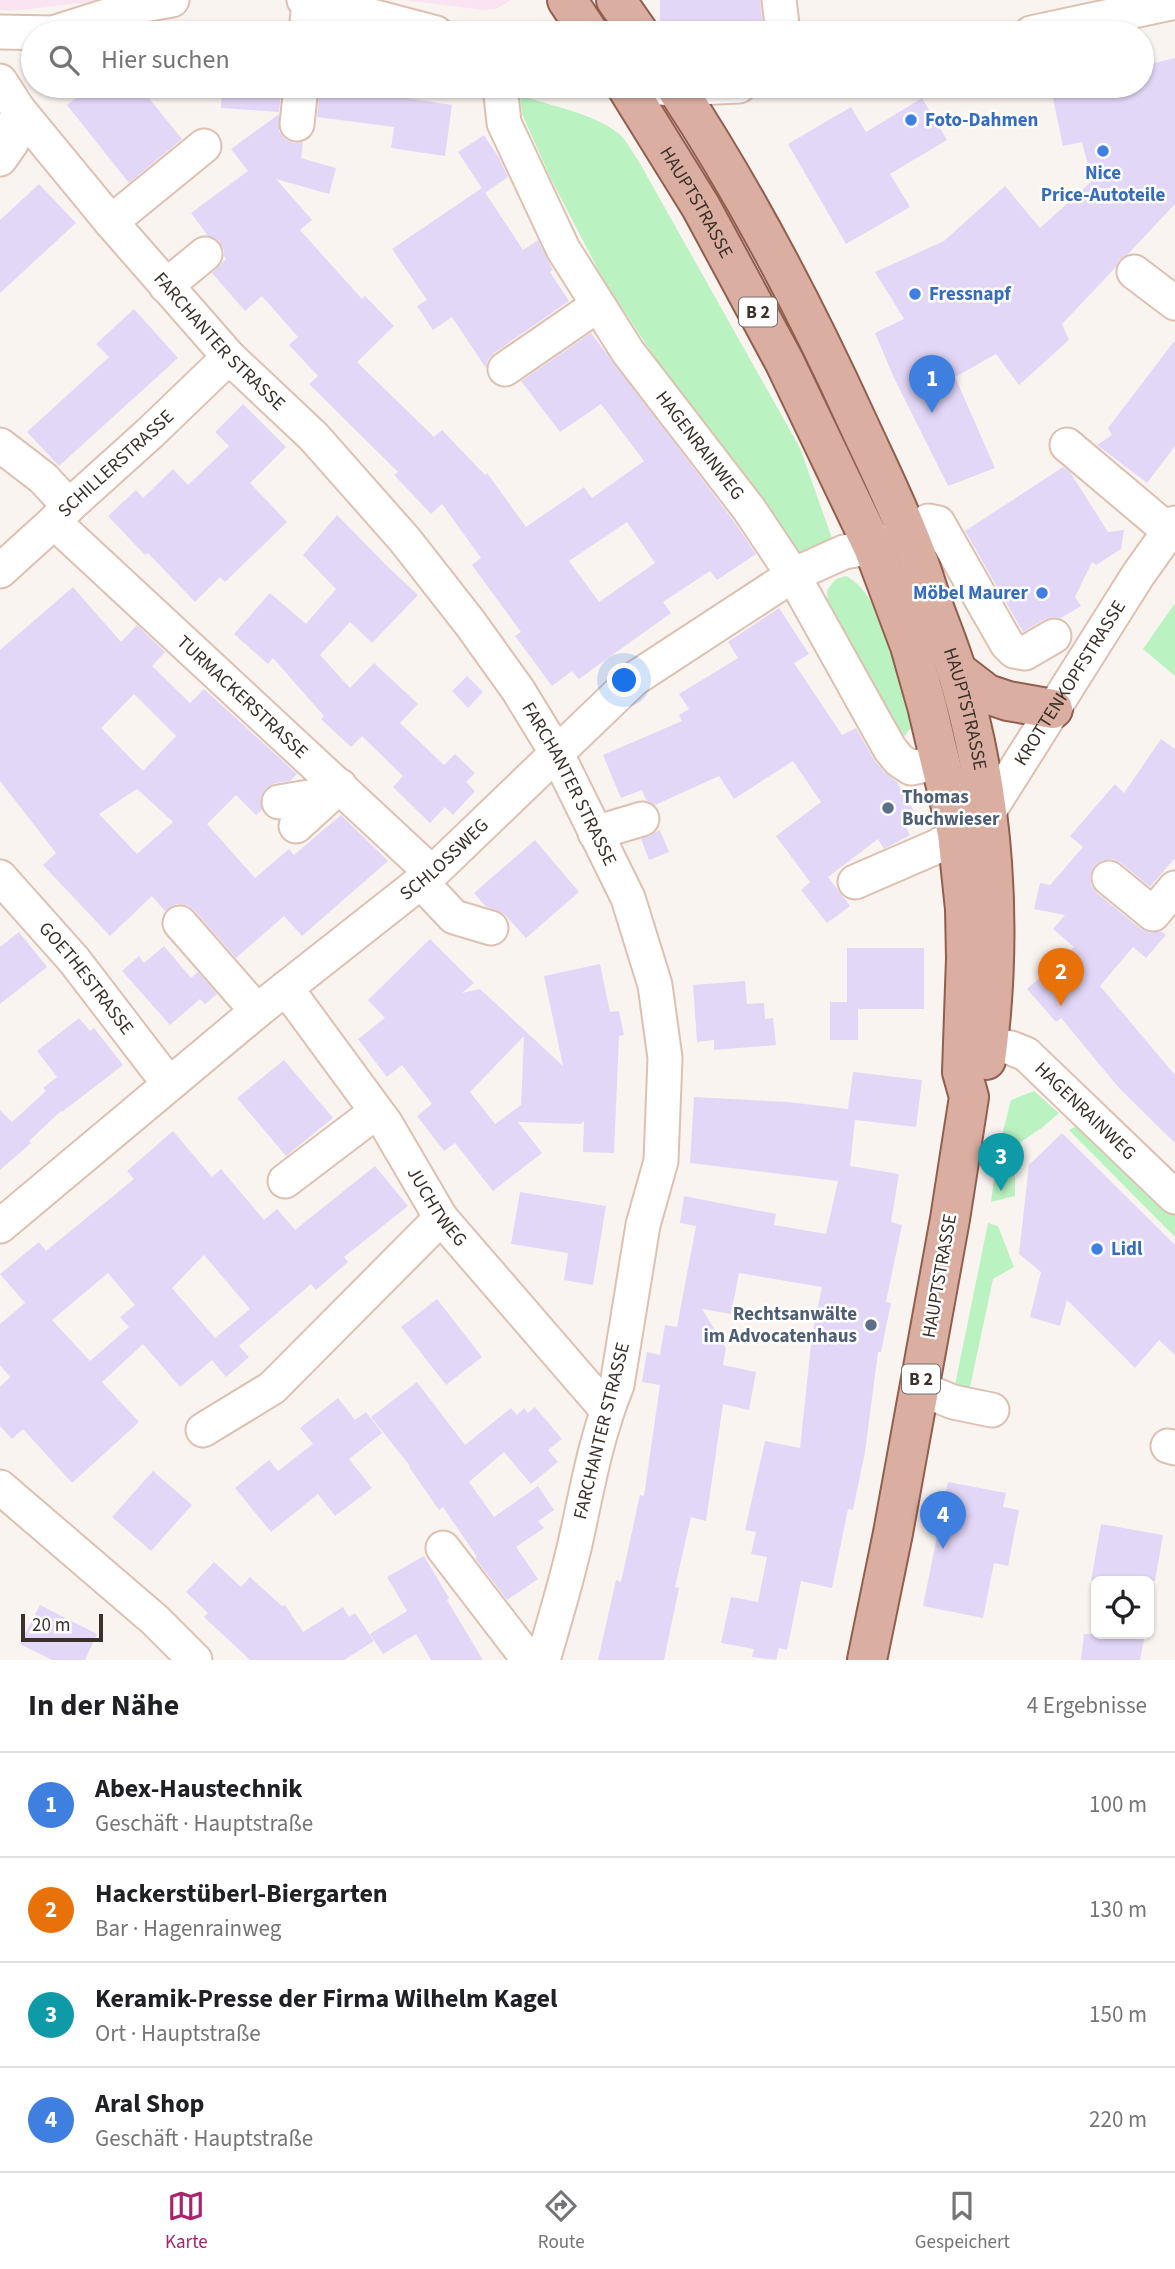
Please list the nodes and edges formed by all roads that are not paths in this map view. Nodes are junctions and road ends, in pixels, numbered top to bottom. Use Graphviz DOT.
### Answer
graph roads {
  1 [pos="172,0"];
  2 [pos="566,0"];
  3 [pos="616,0"];
  4 [pos="779,0"];
  5 [pos="1157,3"];
  6 [pos="306,11"];
  7 [pos="91,21"];
  8 [pos="365,21"];
  9 [pos="581,21"];
  10 [pos="631,21"];
  11 [pos="782,21"];
  12 [pos="1081,21"];
  13 [pos="0,32"];
  14 [pos="21,32"];
  15 [pos="0,81"];
  16 [pos="300,98"];
  17 [pos="502,98"];
  18 [pos="633,98"];
  19 [pos="683,98"];
  20 [pos="18,109"];
  21 [pos="297,124"];
  22 [pos="204,146"];
  23 [pos="0,159"];
  24 [pos="111,222"];
  25 [pos="205,254"];
  26 [pos="1133,272"];
  27 [pos="166,286"];
  28 [pos="1175,303"];
  29 [pos="598,305"];
  30 [pos="820,340"];
  31 [pos="229,357"];
  32 [pos="784,360"];
  33 [pos="505,369"];
  34 [pos="0,445"];
  35 [pos="1067,445"];
  36 [pos="61,514"];
  37 [pos="1172,527"];
  38 [pos="908,533"];
  39 [pos="873,547"];
  40 [pos="0,571"];
  41 [pos="793,575"];
  42 [pos="1054,636"];
  43 [pos="956,670"];
  44 [pos="1053,709"];
  45 [pos="556,752"];
  46 [pos="941,762"];
  47 [pos="337,789"];
  48 [pos="288,814"];
  49 [pos="642,819"];
  50 [pos="972,823"];
  51 [pos="595,834"];
  52 [pos="0,877"];
  53 [pos="426,877"];
  54 [pos="1109,878"];
  55 [pos="855,881"];
  56 [pos="1175,888"];
  57 [pos="180,923"];
  58 [pos="491,928"];
  59 [pos="286,988"];
  60 [pos="257,1011"];
  61 [pos="988,1044"];
  62 [pos="169,1084"];
  63 [pos="969,1097"];
  64 [pos="376,1112"];
  65 [pos="285,1181"];
  66 [pos="1175,1197"];
  67 [pos="441,1218"];
  68 [pos="0,1226"];
  69 [pos="919,1388"];
  70 [pos="607,1410"];
  71 [pos="992,1410"];
  72 [pos="203,1430"];
  73 [pos="0,1487"];
  74 [pos="443,1548"];
  75 [pos="195,1660"];
  76 [pos="529,1660"];
  77 [pos="543,1660"];
  78 [pos="867,1660"];
  1 -- 7 [label="street"];
  2 -- 9 [label="main road"];
  3 -- 10 [label="main road"];
  4 -- 11 [label="street"];
  5 -- 12 [label="street"];
  6 -- 8 [label="street"];
  13 -- 14 [label="street"];
  15 -- 20 [label="street, FARCHANTER STRASSE"];
  16 -- 21 [label="street"];
  17 -- 29 [label="street, HAGENRAINWEG"];
  18 -- 32 [label="main road, HAUPTSTRASSE / B 2"];
  19 -- 30 [label="main road, HAUPTSTRASSE / B 2"];
  20 -- 23 [label="street"];
  20 -- 24 [label="street, FARCHANTER STRASSE"];
  22 -- 24 [label="street"];
  24 -- 27 [label="street, FARCHANTER STRASSE"];
  25 -- 27 [label="street"];
  26 -- 28 [label="street"];
  27 -- 31 [label="street, FARCHANTER STRASSE"];
  29 -- 33 [label="street"];
  29 -- 41 [label="street, HAGENRAINWEG"];
  30 -- 32 [label="main road"];
  30 -- 38 [label="main road, HAUPTSTRASSE / B 2"];
  31 -- 36 [label="street, SCHILLERSTRASSE"];
  31 -- 45 [label="street, FARCHANTER STRASSE"];
  32 -- 39 [label="main road, HAUPTSTRASSE / B 2"];
  34 -- 36 [label="street, TURMACKERSTRASSE"];
  35 -- 37 [label="street"];
  36 -- 40 [label="street, SCHILLERSTRASSE"];
  36 -- 47 [label="street, TURMACKERSTRASSE"];
  37 -- 44 [label="street, KROTTENKOPFSTRASSE"];
  38 -- 39 [label="street, SCHLOSSWEG"];
  38 -- 42 [label="street, SCHLOSSWEG"];
  38 -- 43 [label="main road, HAUPTSTRASSE / B 2"];
  39 -- 41 [label="street, SCHLOSSWEG"];
  39 -- 46 [label="main road, HAUPTSTRASSE / B 2"];
  41 -- 45 [label="street, SCHLOSSWEG"];
  41 -- 46 [label="street, HAGENRAINWEG"];
  43 -- 44 [label="main road"];
  43 -- 50 [label="main road, HAUPTSTRASSE / B 2"];
  44 -- 50 [label="street, KROTTENKOPFSTRASSE"];
  45 -- 51 [label="street, FARCHANTER STRASSE"];
  45 -- 53 [label="street, SCHLOSSWEG"];
  46 -- 50 [label="main road, HAUPTSTRASSE / B 2"];
  47 -- 48 [label="street"];
  47 -- 53 [label="street, TURMACKERSTRASSE"];
  49 -- 51 [label="street"];
  50 -- 55 [label="street"];
  50 -- 61 [label="main road, HAUPTSTRASSE / B 2"];
  50 -- 63 [label="main road, HAUPTSTRASSE / B 2"];
  51 -- 70 [label="street, FARCHANTER STRASSE"];
  52 -- 62 [label="street, GOETHESTRASSE"];
  53 -- 58 [label="street, TURMACKERSTRASSE"];
  53 -- 59 [label="street, SCHLOSSWEG"];
  54 -- 56 [label="street"];
  57 -- 60 [label="street"];
  59 -- 60 [label="street, SCHLOSSWEG"];
  59 -- 64 [label="street, JUCHTWEG"];
  60 -- 62 [label="street, SCHLOSSWEG"];
  61 -- 63 [label="main road, HAUPTSTRASSE / B 2"];
  61 -- 66 [label="street, HAGENRAINWEG"];
  62 -- 68 [label="street, SCHLOSSWEG"];
  63 -- 69 [label="main road, HAUPTSTRASSE / B 2"];
  64 -- 65 [label="street"];
  64 -- 67 [label="street, JUCHTWEG"];
  67 -- 70 [label="street, JUCHTWEG"];
  67 -- 72 [label="street"];
  69 -- 71 [label="street"];
  69 -- 78 [label="main road, HAUPTSTRASSE / B 2"];
  70 -- 77 [label="street, FARCHANTER STRASSE"];
  73 -- 75 [label="street"];
  74 -- 76 [label="street"];
}
